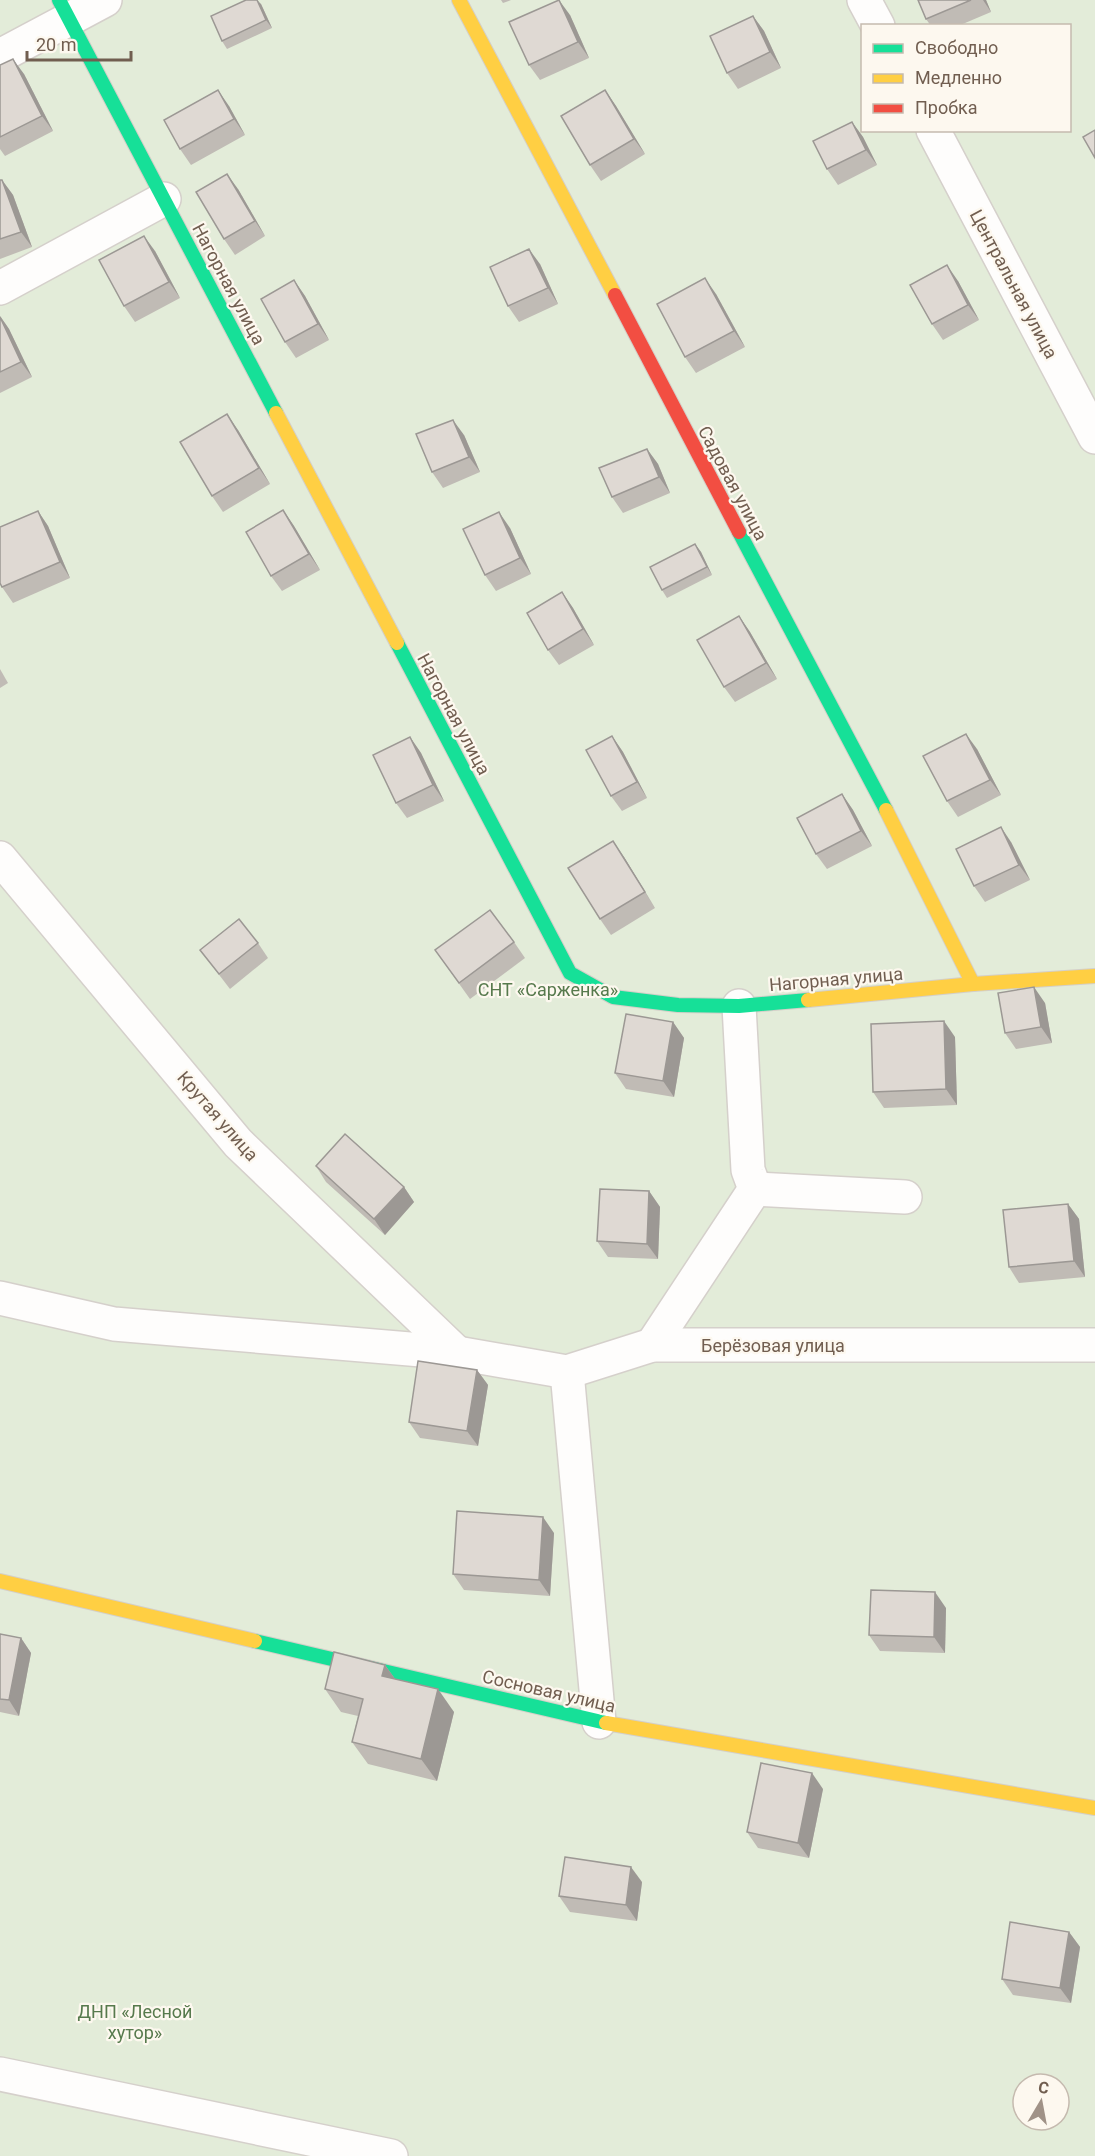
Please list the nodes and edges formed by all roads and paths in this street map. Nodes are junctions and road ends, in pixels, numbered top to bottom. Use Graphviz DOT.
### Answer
graph roads {
  1 [pos="105,0"];
  2 [pos="459,0"];
  3 [pos="864,0"];
  4 [pos="64,10"];
  5 [pos="877,24"];
  6 [pos="0,56"];
  7 [pos="934,132"];
  8 [pos="164,199"];
  9 [pos="0,288"];
  10 [pos="1095,437"];
  11 [pos="0,858"];
  12 [pos="1095,976"];
  13 [pos="973,984"];
  14 [pos="739,1006"];
  15 [pos="755,1189"];
  16 [pos="905,1197"];
  17 [pos="0,1298"];
  18 [pos="652,1345"];
  19 [pos="1095,1345"];
  20 [pos="457,1353"];
  21 [pos="567,1372"];
  22 [pos="0,1581"];
  23 [pos="599,1722"];
  24 [pos="1095,1808"];
  25 [pos="0,2074"];
  26 [pos="391,2156"];
  1 -- 4 [label="street"];
  2 -- 13 [label="street, Садовая улица"];
  3 -- 5 [label="street"];
  4 -- 6 [label="street"];
  4 -- 8 [label="street, Нагорная улица"];
  7 -- 10 [label="street, Центральная улица"];
  8 -- 9 [label="street"];
  8 -- 14 [label="street, Нагорная улица"];
  11 -- 20 [label="street, Крутая улица"];
  12 -- 13 [label="street, Нагорная улица"];
  13 -- 14 [label="street, Нагорная улица"];
  14 -- 15 [label="street"];
  15 -- 16 [label="street"];
  15 -- 18 [label="street"];
  17 -- 20 [label="street, Берёзовая улица"];
  18 -- 19 [label="street, Берёзовая улица"];
  18 -- 21 [label="street, Берёзовая улица"];
  20 -- 21 [label="street, Берёзовая улица"];
  21 -- 23 [label="street"];
  22 -- 23 [label="street, Сосновая улица"];
  23 -- 24 [label="street, Сосновая улица"];
  25 -- 26 [label="street"];
}
